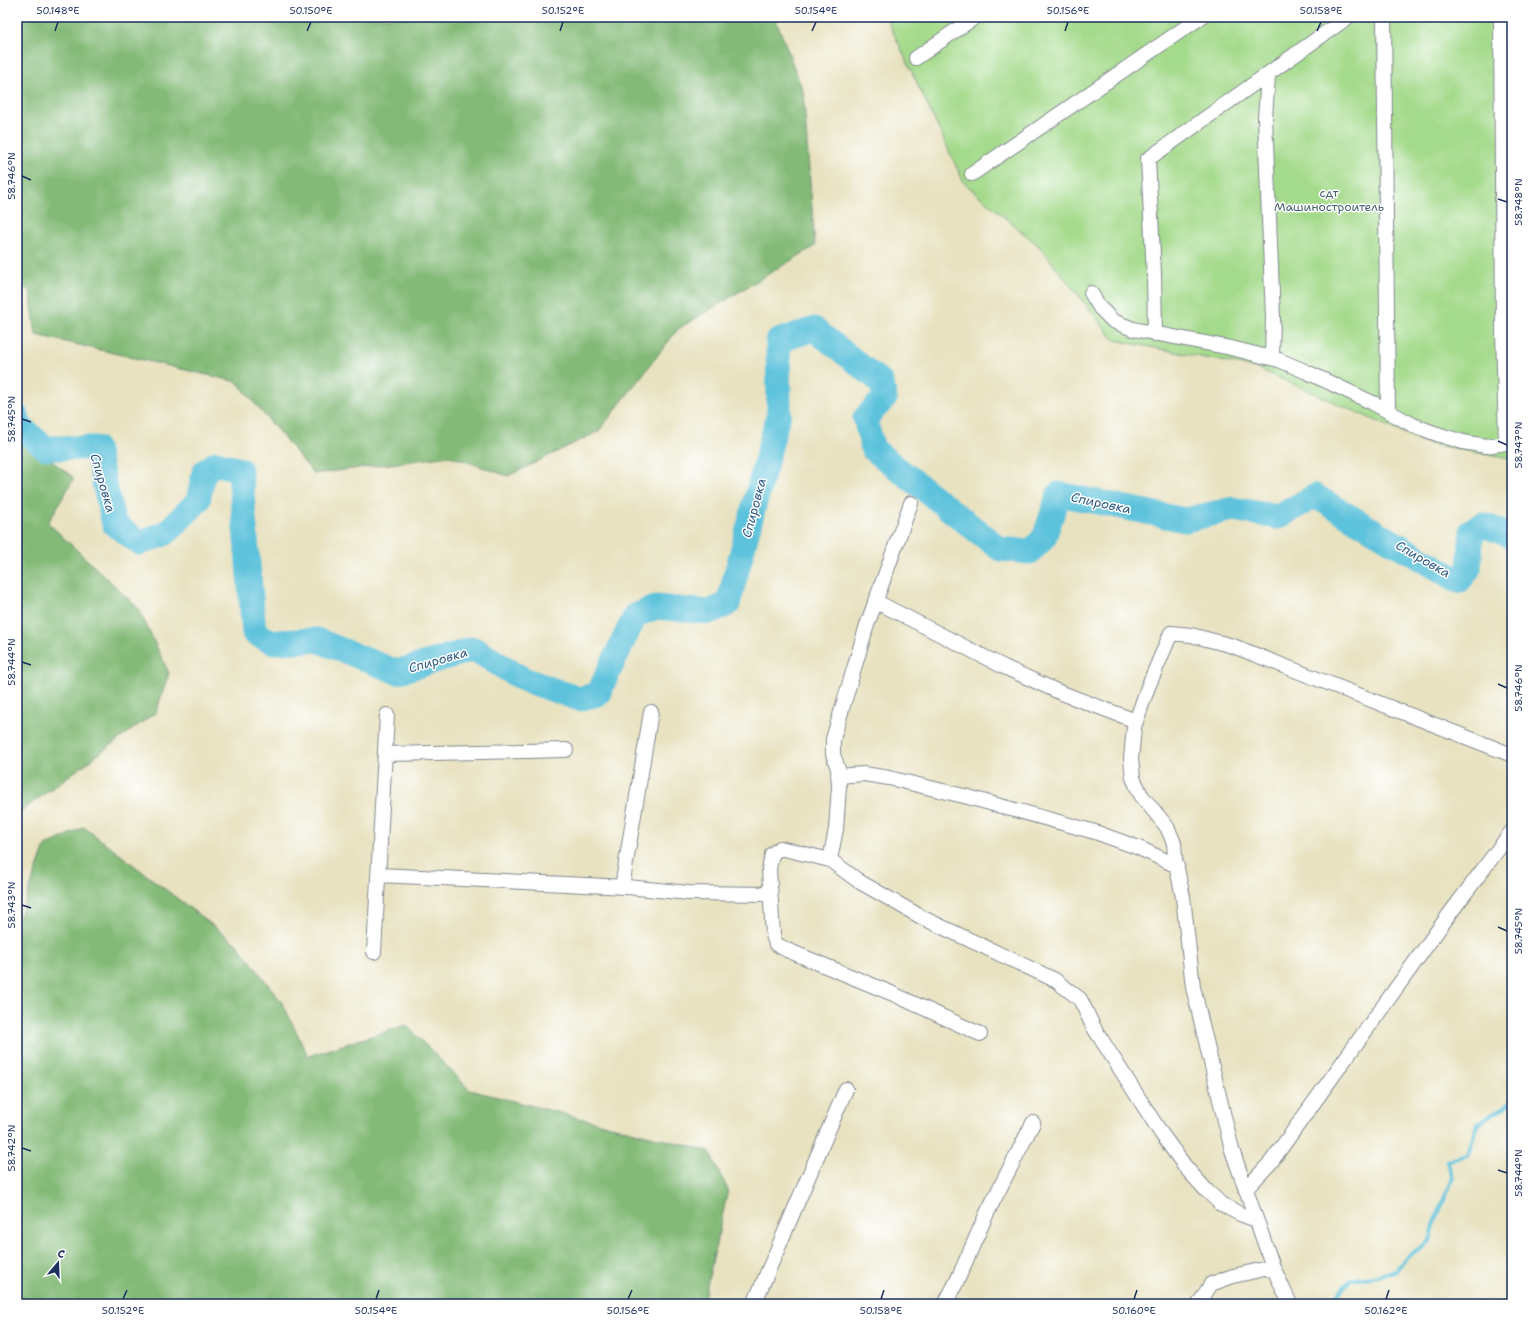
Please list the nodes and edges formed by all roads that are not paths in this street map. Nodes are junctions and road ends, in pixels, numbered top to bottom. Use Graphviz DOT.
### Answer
graph roads {
  1 [pos="975,17"];
  2 [pos="1201,17"];
  3 [pos="1348,17"];
  4 [pos="1384,17"];
  5 [pos="1501,17"];
  6 [pos="916,58"];
  7 [pos="1268,75"];
  8 [pos="972,174"];
  9 [pos="1091,293"];
  10 [pos="1155,334"];
  11 [pos="1272,358"];
  12 [pos="1388,411"];
  13 [pos="912,504"];
  14 [pos="875,601"];
  15 [pos="651,712"];
  16 [pos="387,715"];
  17 [pos="1136,720"];
  18 [pos="566,750"];
  19 [pos="386,754"];
  20 [pos="1512,755"];
  21 [pos="838,776"];
  22 [pos="1512,831"];
  23 [pos="830,860"];
  24 [pos="1177,866"];
  25 [pos="379,875"];
  26 [pos="622,887"];
  27 [pos="770,894"];
  28 [pos="374,952"];
  29 [pos="980,1034"];
  30 [pos="846,1089"];
  31 [pos="1033,1123"];
  32 [pos="1246,1189"];
  33 [pos="1256,1220"];
  34 [pos="1273,1267"];
  35 [pos="754,1304"];
  36 [pos="945,1304"];
  37 [pos="1199,1304"];
  38 [pos="1290,1304"];
  1 -- 6 [label="street"];
  2 -- 8 [label="street"];
  3 -- 7 [label="street"];
  4 -- 12 [label="street"];
  5 -- 12 [label="street"];
  7 -- 10 [label="street"];
  7 -- 11 [label="street"];
  9 -- 10 [label="street"];
  10 -- 11 [label="street"];
  11 -- 12 [label="street"];
  13 -- 14 [label="street"];
  14 -- 17 [label="street"];
  14 -- 21 [label="street"];
  15 -- 26 [label="street"];
  16 -- 19 [label="street"];
  17 -- 20 [label="street"];
  17 -- 24 [label="street"];
  18 -- 19 [label="street"];
  19 -- 25 [label="street"];
  21 -- 23 [label="street"];
  21 -- 24 [label="street"];
  22 -- 32 [label="street"];
  23 -- 27 [label="street"];
  23 -- 33 [label="street"];
  24 -- 32 [label="street"];
  25 -- 26 [label="street"];
  25 -- 28 [label="street"];
  26 -- 27 [label="street"];
  27 -- 29 [label="street"];
  30 -- 35 [label="street"];
  31 -- 36 [label="street"];
  32 -- 33 [label="street"];
  33 -- 34 [label="street"];
  34 -- 37 [label="street"];
  34 -- 38 [label="street"];
}
